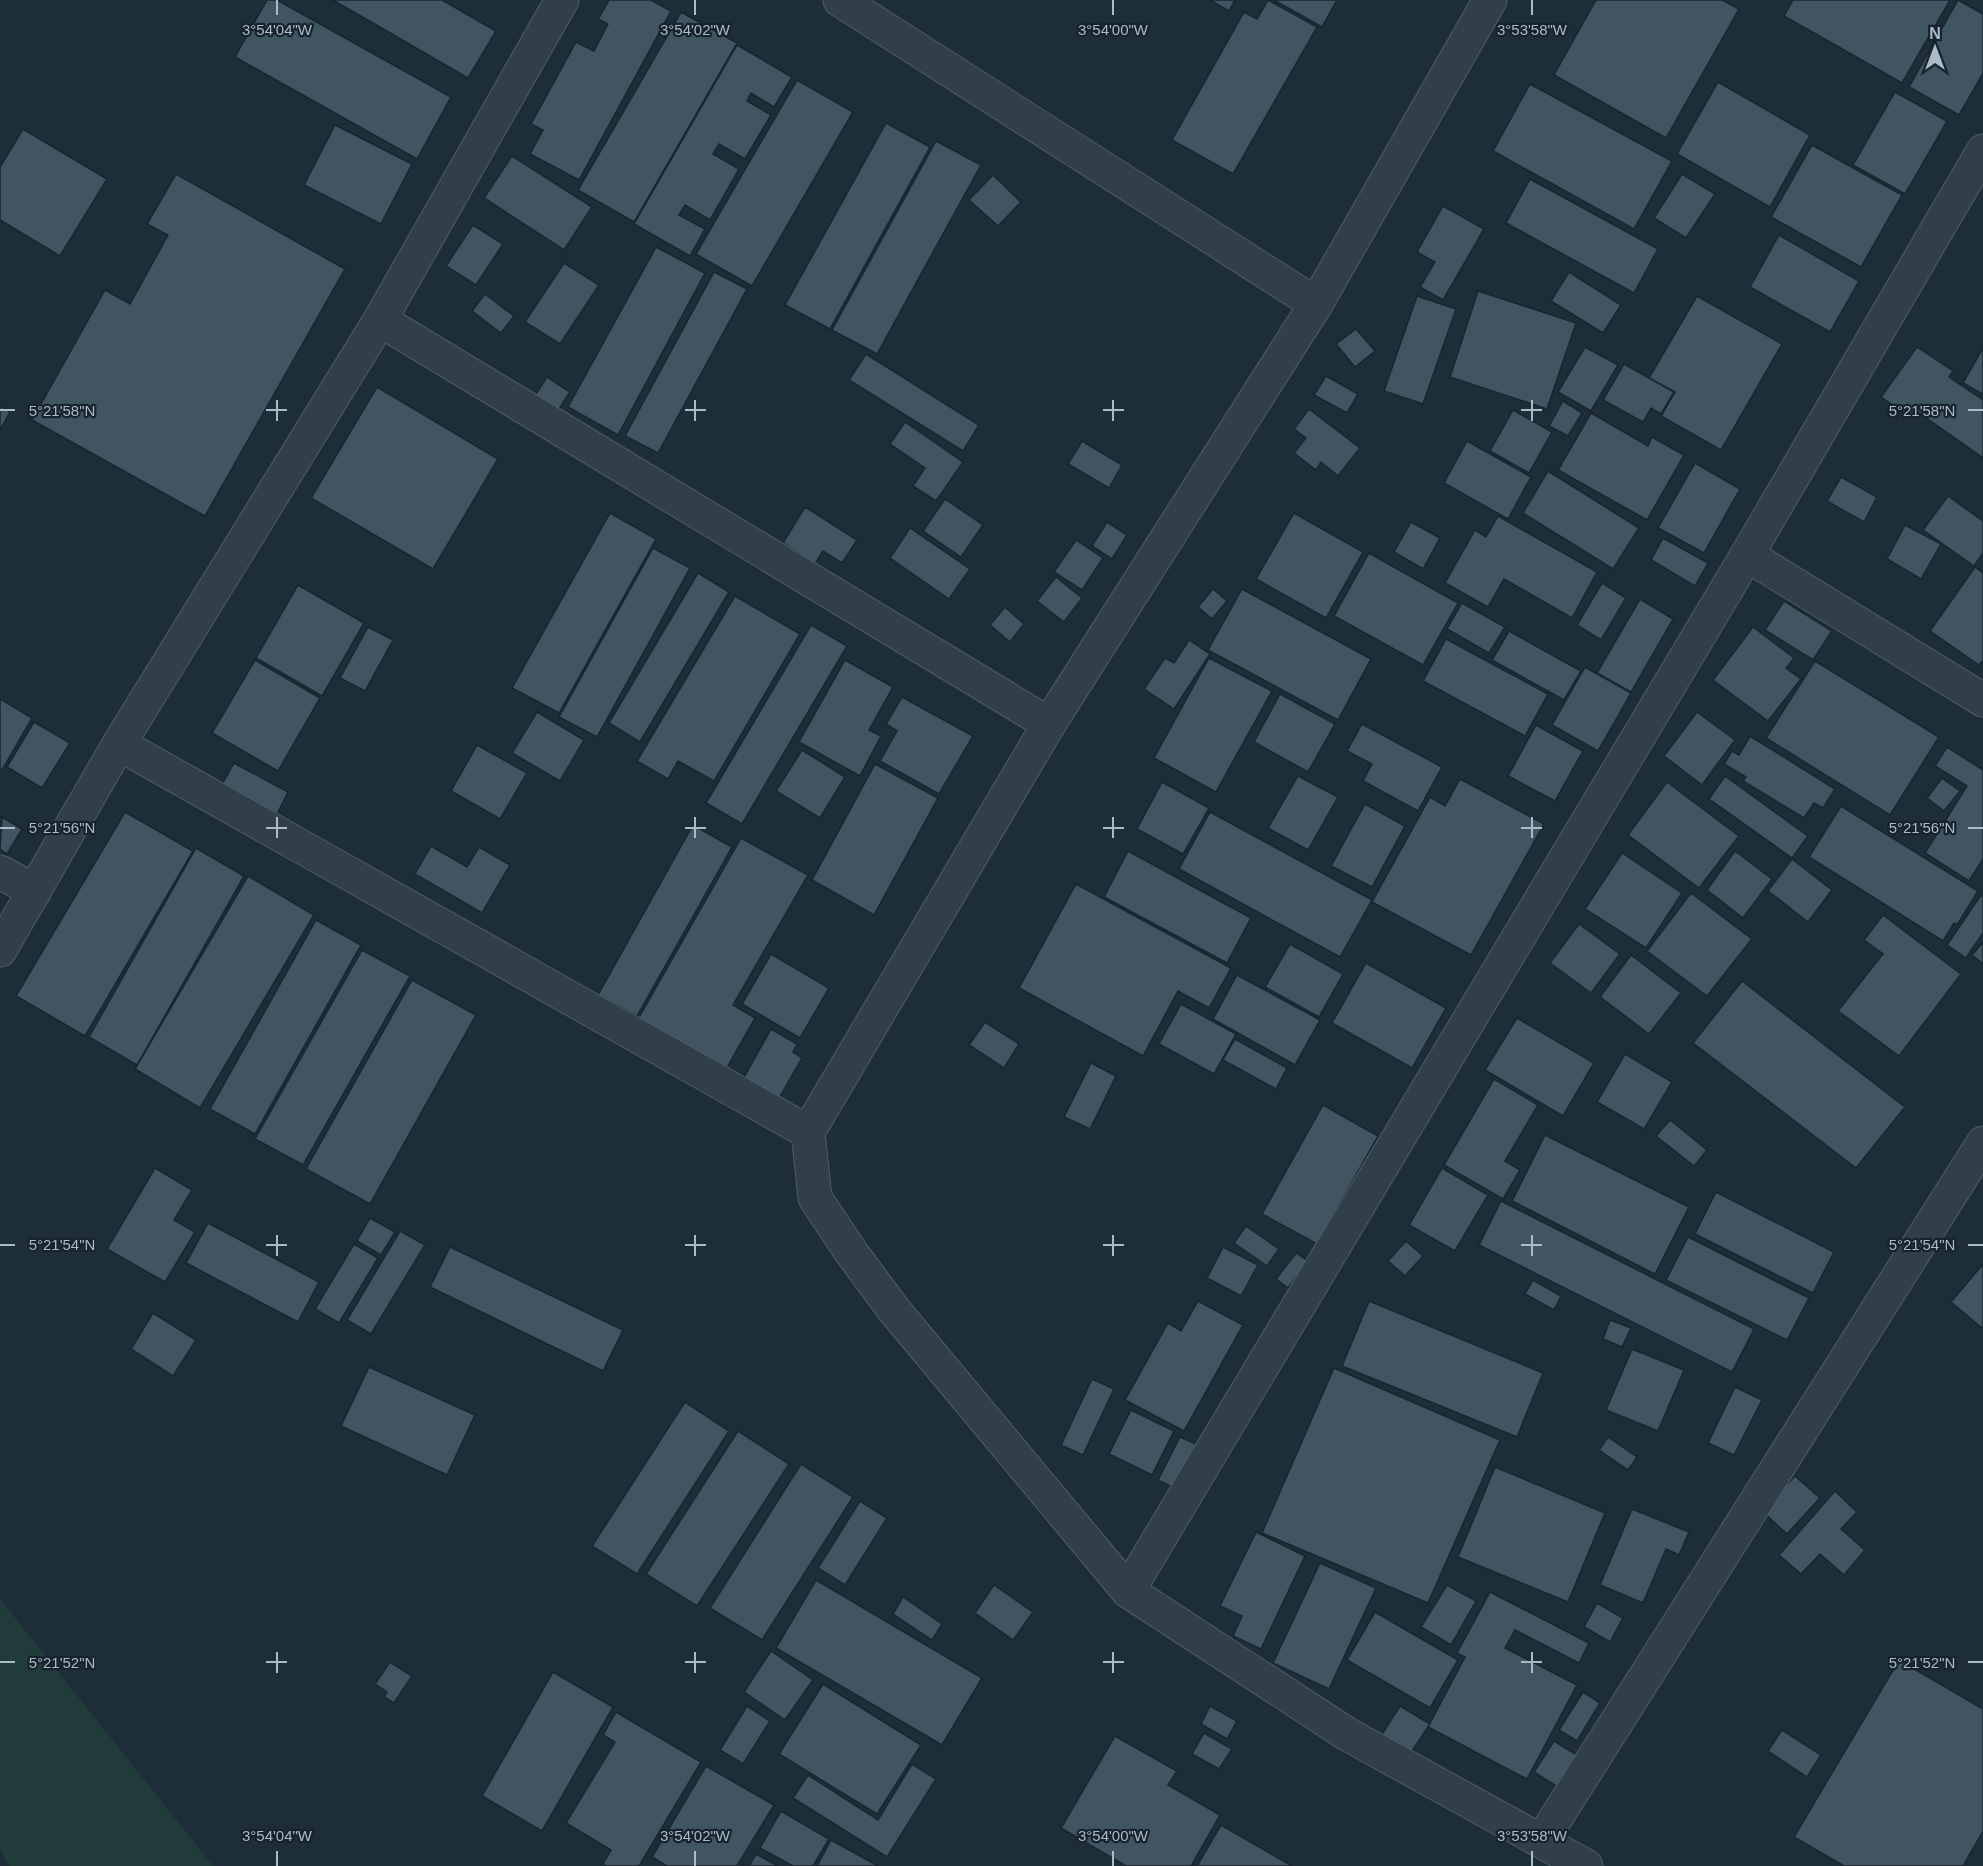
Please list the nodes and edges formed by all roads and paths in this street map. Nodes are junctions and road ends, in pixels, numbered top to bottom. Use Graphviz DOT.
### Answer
graph roads {
  1 [pos="562,0"];
  2 [pos="840,0"];
  3 [pos="1490,0"];
  4 [pos="1983,151"];
  5 [pos="1316,304"];
  6 [pos="380,320"];
  7 [pos="1747,555"];
  8 [pos="1983,700"];
  9 [pos="1048,724"];
  10 [pos="119,744"];
  11 [pos="0,872"];
  12 [pos="35,891"];
  13 [pos="0,950"];
  14 [pos="808,1132"];
  15 [pos="1983,1143"];
  16 [pos="1128,1591"];
  17 [pos="1542,1840"];
  18 [pos="1586,1866"];
  1 -- 6 [label="street"];
  2 -- 5 [label="street"];
  3 -- 5 [label="street"];
  4 -- 7 [label="street"];
  5 -- 9 [label="street"];
  6 -- 9 [label="street"];
  6 -- 10 [label="street"];
  7 -- 8 [label="street"];
  7 -- 16 [label="street"];
  9 -- 14 [label="street"];
  10 -- 12 [label="street"];
  10 -- 14 [label="street"];
  11 -- 12 [label="street"];
  12 -- 13 [label="street"];
  14 -- 16 [label="street"];
  15 -- 17 [label="street"];
  16 -- 17 [label="street"];
  17 -- 18 [label="street"];
}
